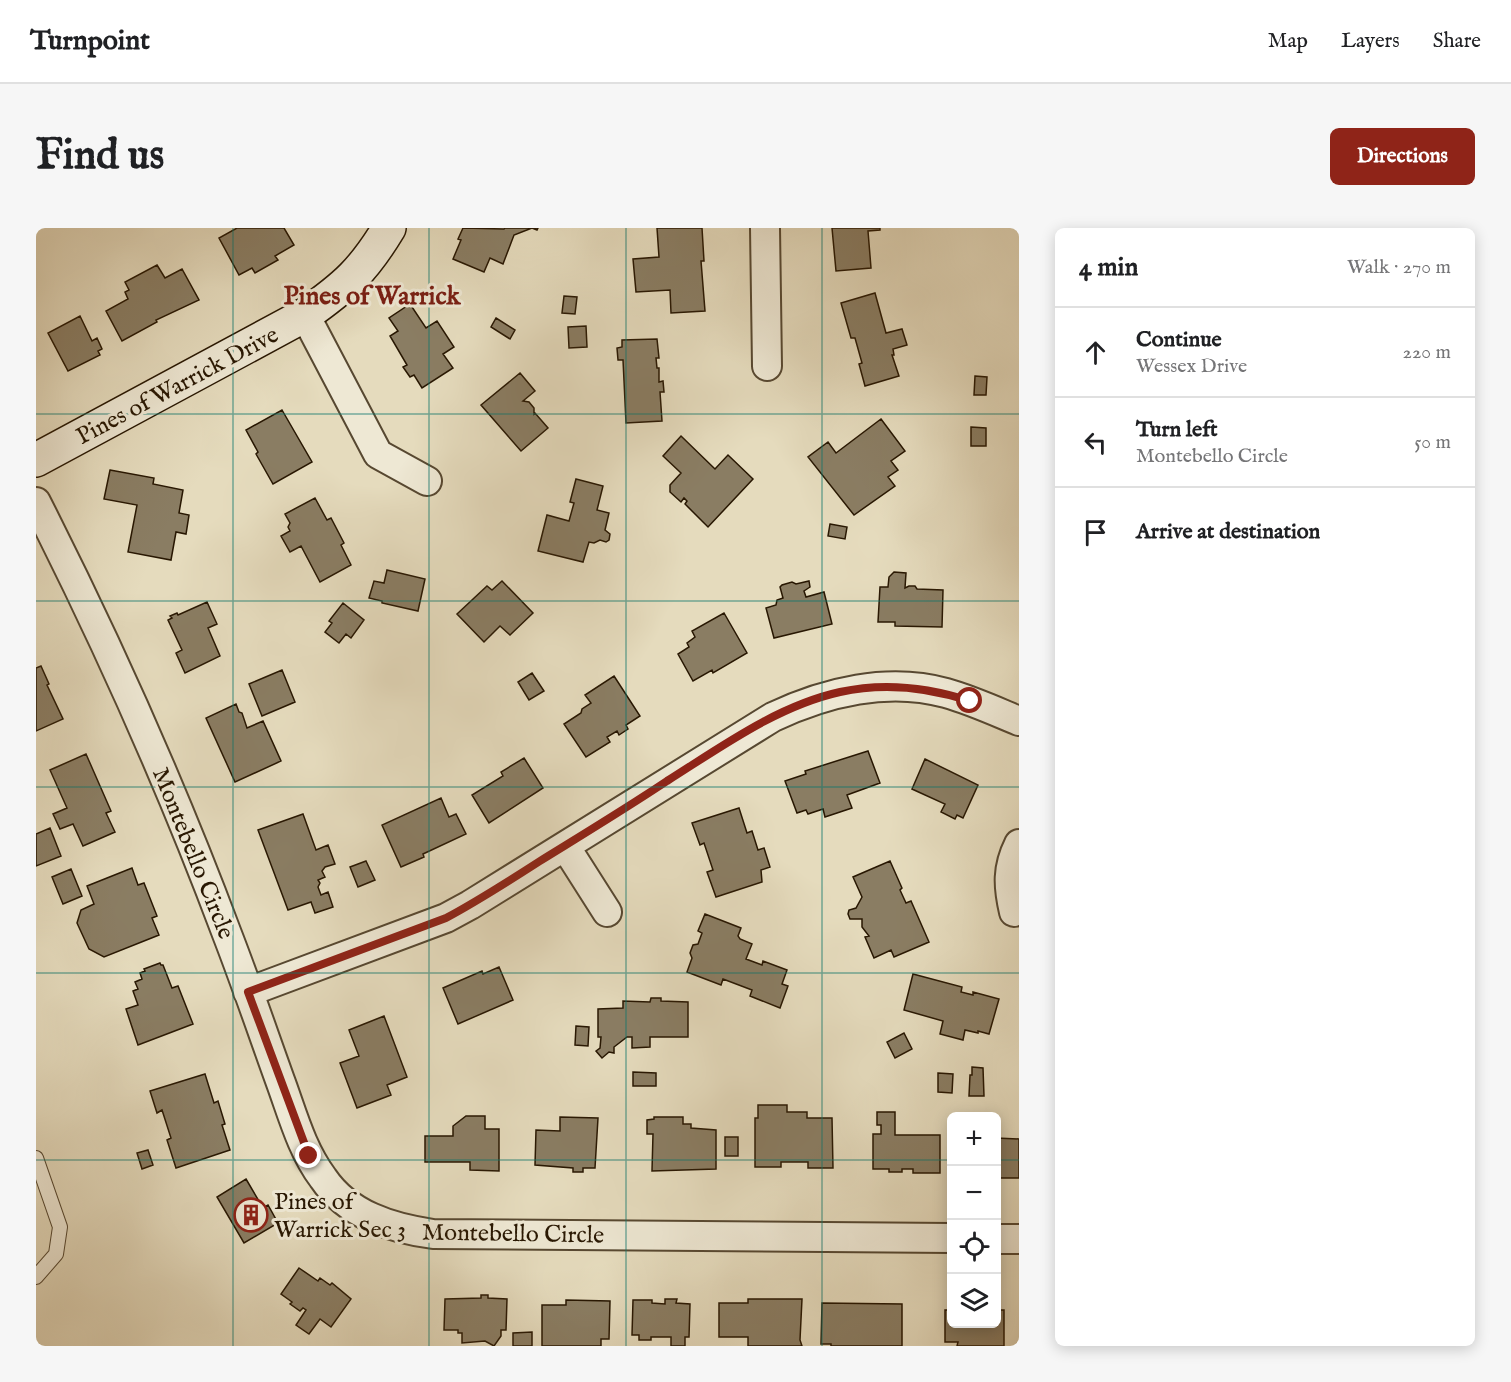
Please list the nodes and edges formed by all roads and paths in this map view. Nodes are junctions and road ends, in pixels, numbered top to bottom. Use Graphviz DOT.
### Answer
graph roads {
  1 [pos="389,228"];
  2 [pos="765,228"];
  3 [pos="305,315"];
  4 [pos="767,366"];
  5 [pos="36,460"];
  6 [pos="427,481"];
  7 [pos="36,502"];
  8 [pos="1019,721"];
  9 [pos="1019,844"];
  10 [pos="565,846"];
  11 [pos="607,912"];
  12 [pos="1014,912"];
  13 [pos="248,992"];
  14 [pos="36,1158"];
  15 [pos="947,1238"];
  16 [pos="1001,1239"];
  17 [pos="1019,1239"];
  18 [pos="36,1278"];
  1 -- 3 [label="street, Pines of Warrick Drive"];
  2 -- 4 [label="street"];
  3 -- 5 [label="street, Pines of Warrick Drive"];
  3 -- 6 [label="street"];
  7 -- 13 [label="street, Montebello Circle"];
  8 -- 10 [label="street"];
  9 -- 12 [label="street"];
  10 -- 11 [label="street"];
  10 -- 13 [label="street"];
  13 -- 15 [label="street, Montebello Circle"];
  14 -- 18 [label="lane"];
  16 -- 17 [label="street"];
}
